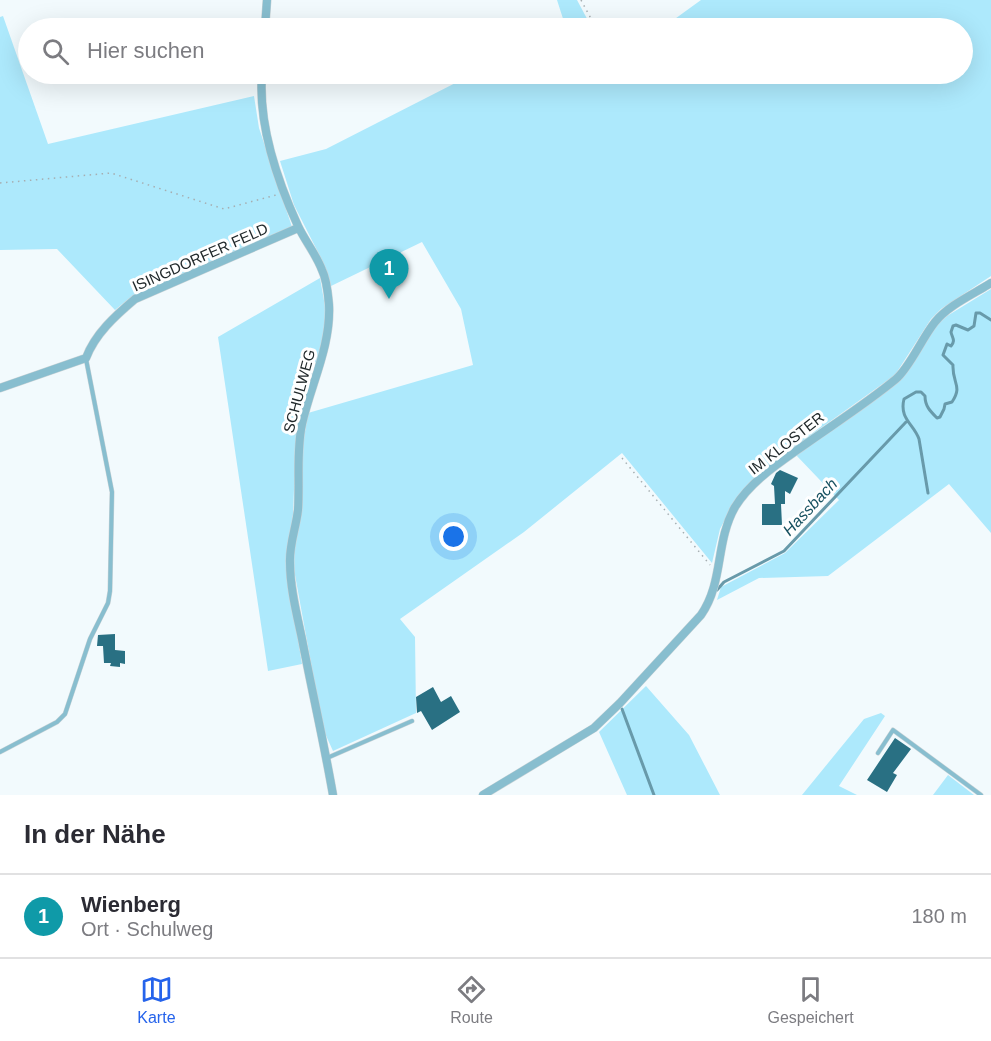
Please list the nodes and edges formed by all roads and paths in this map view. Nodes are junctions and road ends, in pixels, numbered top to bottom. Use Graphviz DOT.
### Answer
graph roads {
  1 [pos="267,0"];
  2 [pos="581,0"];
  3 [pos="266,18"];
  4 [pos="591,18"];
  5 [pos="261,84"];
  6 [pos="0,183"];
  7 [pos="285,193"];
  8 [pos="298,228"];
  9 [pos="991,283"];
  10 [pos="86,358"];
  11 [pos="0,388"];
  12 [pos="622,458"];
  13 [pos="718,569"];
  14 [pos="412,721"];
  15 [pos="0,752"];
  16 [pos="878,753"];
  17 [pos="326,758"];
  18 [pos="333,795"];
  19 [pos="483,795"];
  20 [pos="981,795"];
  1 -- 3 [label="street"];
  2 -- 4 [label="path"];
  5 -- 7 [label="street, SCHULWEG"];
  6 -- 7 [label="path"];
  7 -- 8 [label="street, SCHULWEG"];
  8 -- 10 [label="street, ISINGDORFER FELD"];
  8 -- 17 [label="street, SCHULWEG"];
  9 -- 13 [label="street, IM KLOSTER"];
  10 -- 11 [label="street"];
  10 -- 15 [label="lane"];
  12 -- 13 [label="path"];
  13 -- 19 [label="street, IM KLOSTER"];
  14 -- 17 [label="lane"];
  16 -- 20 [label="lane"];
  17 -- 18 [label="street, SCHULWEG"];
}
